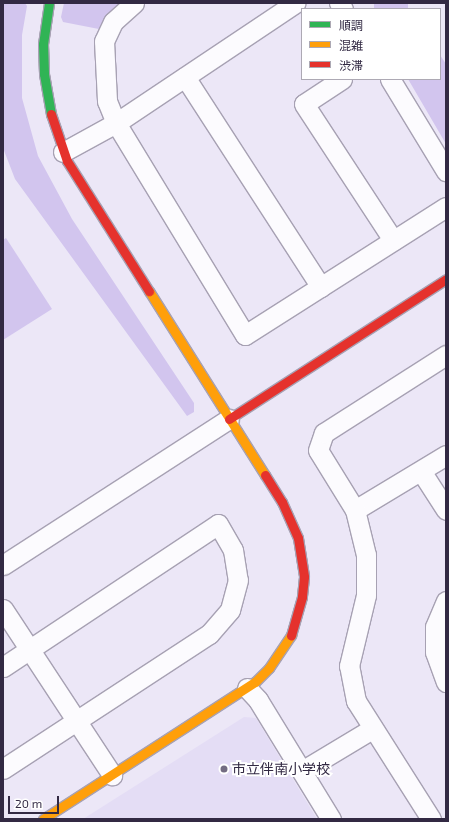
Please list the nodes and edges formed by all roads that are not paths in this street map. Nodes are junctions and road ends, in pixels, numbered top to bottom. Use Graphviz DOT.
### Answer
graph roads {
  1 [pos="49,3"];
  2 [pos="134,3"];
  3 [pos="295,3"];
  4 [pos="185,77"];
  5 [pos="340,80"];
  6 [pos="391,80"];
  7 [pos="116,123"];
  8 [pos="64,152"];
  9 [pos="446,171"];
  10 [pos="446,207"];
  11 [pos="393,240"];
  12 [pos="446,279"];
  13 [pos="321,287"];
  14 [pos="446,355"];
  15 [pos="230,419"];
  16 [pos="446,455"];
  17 [pos="421,470"];
  18 [pos="355,510"];
  19 [pos="446,510"];
  20 [pos="3,565"];
  21 [pos="446,600"];
  22 [pos="3,610"];
  23 [pos="29,651"];
  24 [pos="3,667"];
  25 [pos="446,682"];
  26 [pos="247,688"];
  27 [pos="76,722"];
  28 [pos="372,729"];
  29 [pos="3,769"];
  30 [pos="302,771"];
  31 [pos="112,775"];
  32 [pos="43,819"];
  33 [pos="332,819"];
  34 [pos="431,819"];
  1 -- 8 [label="street"];
  2 -- 7 [label="street"];
  3 -- 4 [label="street"];
  4 -- 7 [label="street"];
  4 -- 13 [label="street"];
  5 -- 11 [label="street"];
  6 -- 9 [label="street"];
  7 -- 8 [label="street"];
  7 -- 13 [label="street"];
  8 -- 15 [label="street"];
  10 -- 11 [label="street"];
  11 -- 13 [label="street"];
  12 -- 15 [label="street"];
  14 -- 18 [label="street"];
  15 -- 20 [label="street"];
  15 -- 26 [label="street"];
  16 -- 17 [label="street"];
  17 -- 18 [label="street"];
  17 -- 19 [label="street"];
  18 -- 28 [label="street"];
  21 -- 25 [label="street"];
  22 -- 23 [label="street"];
  23 -- 24 [label="street"];
  23 -- 27 [label="street"];
  23 -- 27 [label="street"];
  26 -- 30 [label="street"];
  26 -- 31 [label="street"];
  27 -- 29 [label="street"];
  27 -- 31 [label="street"];
  28 -- 30 [label="street"];
  28 -- 34 [label="street"];
  30 -- 33 [label="street"];
  31 -- 32 [label="street"];
}
